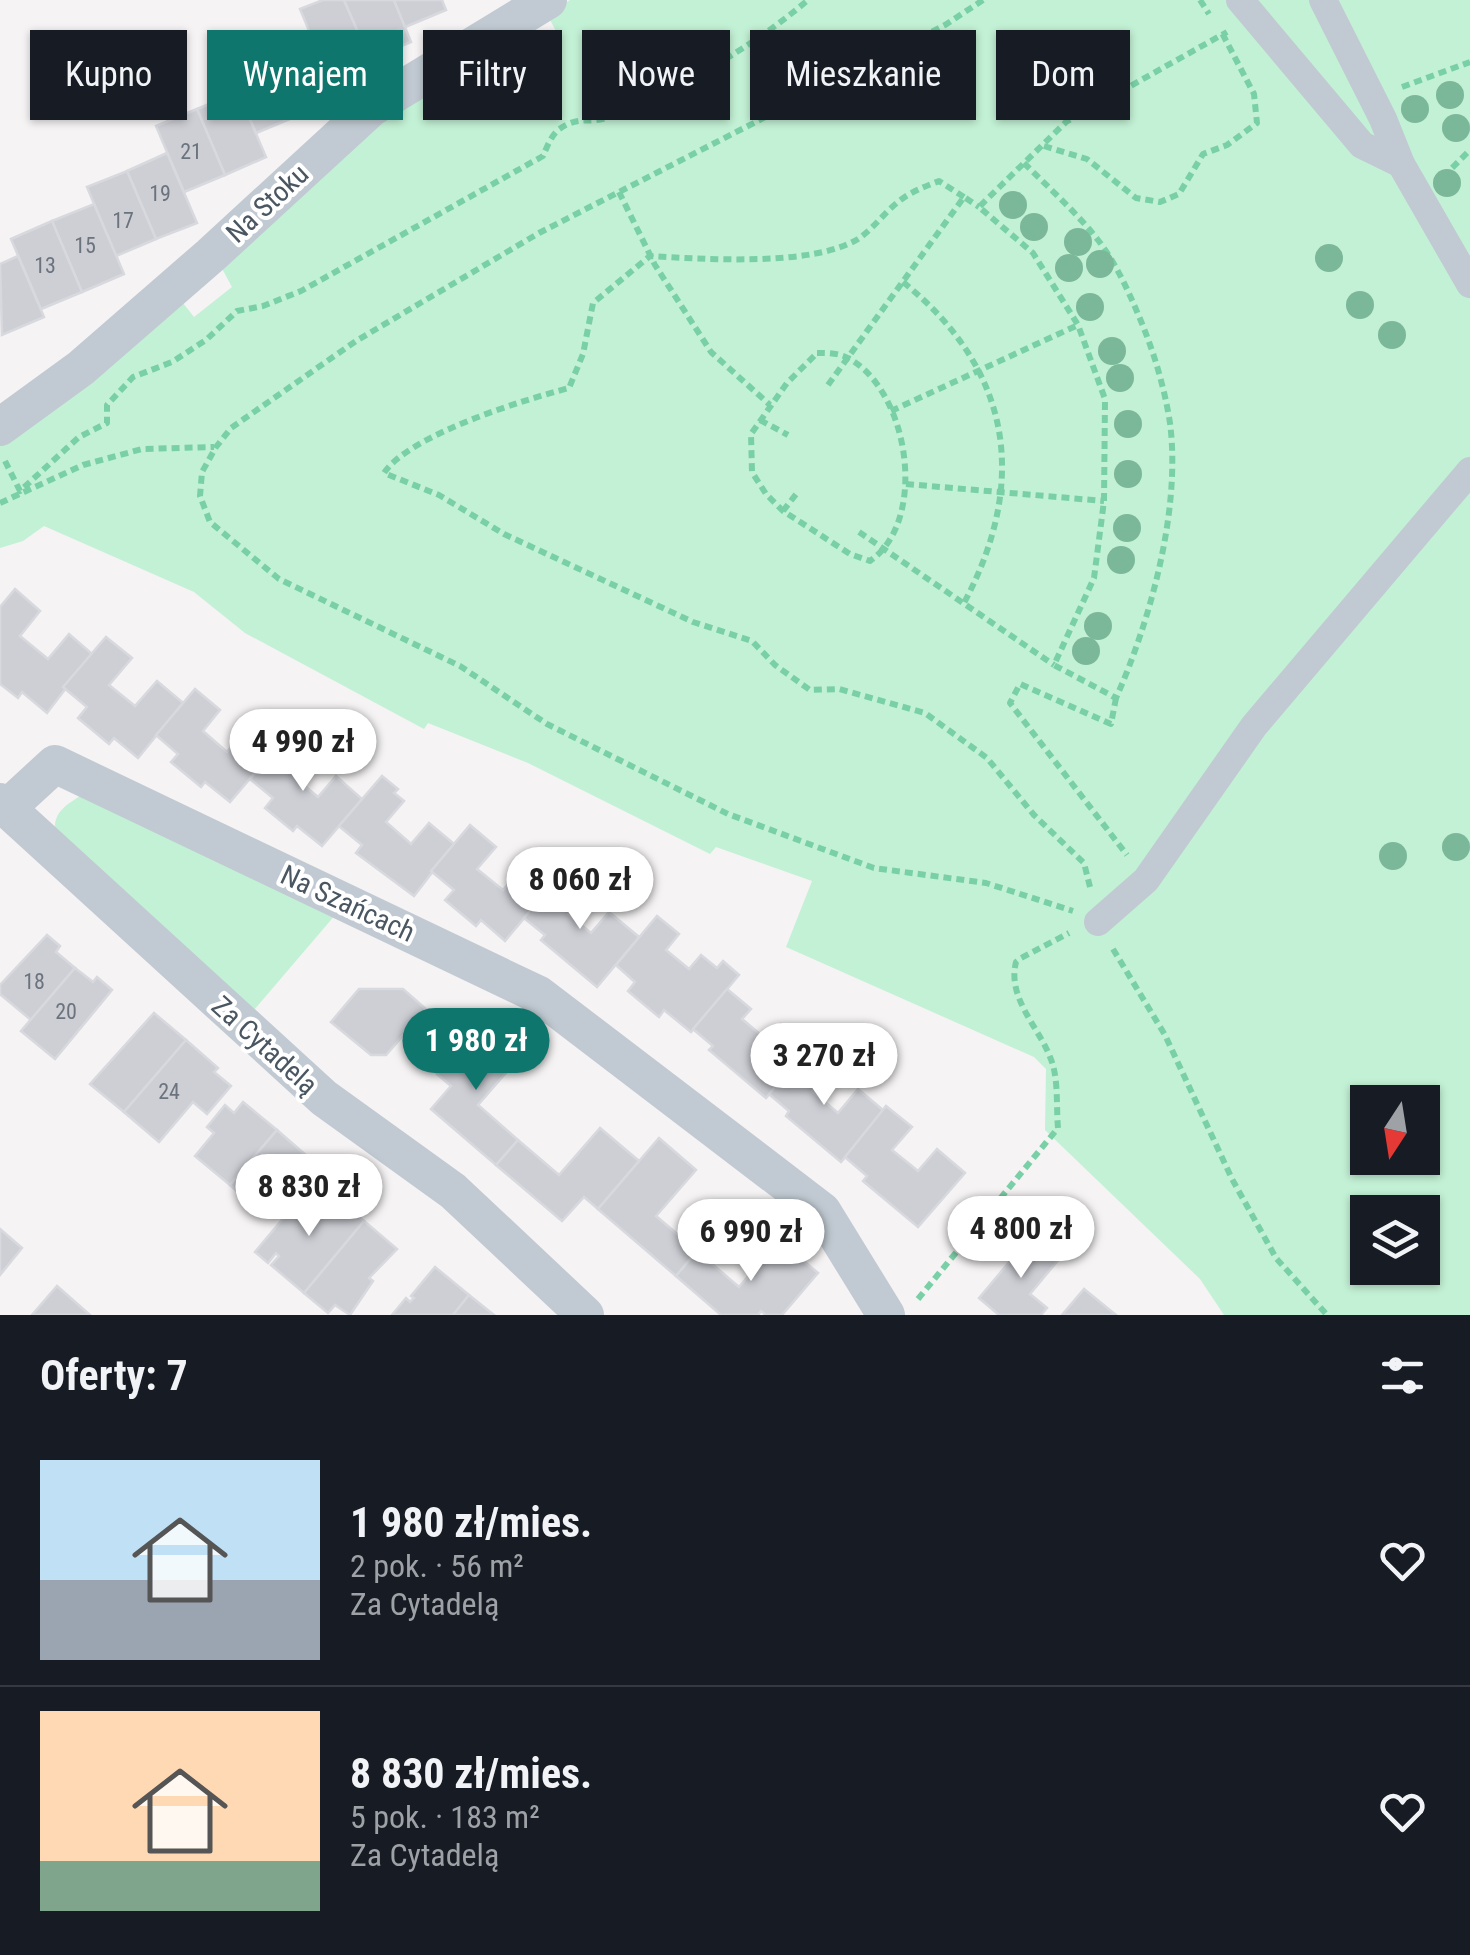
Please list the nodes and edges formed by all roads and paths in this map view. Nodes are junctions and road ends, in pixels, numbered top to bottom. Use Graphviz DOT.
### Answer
graph roads {
  1 [pos="548,0"];
  2 [pos="808,0"];
  3 [pos="983,0"];
  4 [pos="1200,0"];
  5 [pos="1240,0"];
  6 [pos="1323,0"];
  7 [pos="1178,59"];
  8 [pos="1470,62"];
  9 [pos="1372,98"];
  10 [pos="1042,145"];
  11 [pos="1024,163"];
  12 [pos="1401,164"];
  13 [pos="619,192"];
  14 [pos="964,197"];
  15 [pos="979,207"];
  16 [pos="650,256"];
  17 [pos="903,282"];
  18 [pos="1470,284"];
  19 [pos="1078,325"];
  20 [pos="848,358"];
  21 [pos="979,370"];
  22 [pos="828,385"];
  23 [pos="770,405"];
  24 [pos="892,411"];
  25 [pos="760,420"];
  26 [pos="0,428"];
  27 [pos="788,436"];
  28 [pos="216,447"];
  29 [pos="0,450"];
  30 [pos="1470,470"];
  31 [pos="906,484"];
  32 [pos="20,492"];
  33 [pos="1002,493"];
  34 [pos="797,494"];
  35 [pos="1104,501"];
  36 [pos="0,504"];
  37 [pos="783,510"];
  38 [pos="859,532"];
  39 [pos="886,550"];
  40 [pos="964,603"];
  41 [pos="1054,664"];
  42 [pos="1116,698"];
  43 [pos="3,805"];
  44 [pos="1146,880"];
  45 [pos="986,884"];
  46 [pos="1086,926"];
  47 [pos="1165,1035"];
  48 [pos="901,1308"];
  49 [pos="584,1315"];
  50 [pos="1327,1315"];
  1 -- 26 [label="street, Na Stoku"];
  2 -- 32 [label="path"];
  3 -- 13 [label="path"];
  4 -- 10 [label="path"];
  5 -- 12 [label="street"];
  6 -- 9 [label="street"];
  7 -- 10 [label="path"];
  8 -- 9 [label="path"];
  9 -- 12 [label="street"];
  10 -- 11 [label="path"];
  11 -- 15 [label="path"];
  11 -- 42 [label="path"];
  12 -- 18 [label="street"];
  13 -- 16 [label="path"];
  13 -- 28 [label="path"];
  14 -- 15 [label="path"];
  14 -- 16 [label="path"];
  14 -- 17 [label="path"];
  15 -- 19 [label="path"];
  16 -- 23 [label="path"];
  16 -- 46 [label="path"];
  17 -- 20 [label="path"];
  17 -- 21 [label="path"];
  19 -- 21 [label="path"];
  19 -- 35 [label="path"];
  20 -- 22 [label="path"];
  20 -- 23 [label="path"];
  20 -- 24 [label="path"];
  21 -- 24 [label="path"];
  21 -- 33 [label="path"];
  23 -- 25 [label="path"];
  24 -- 31 [label="path"];
  25 -- 27 [label="path"];
  25 -- 37 [label="path"];
  28 -- 32 [label="path"];
  28 -- 45 [label="path"];
  29 -- 32 [label="path"];
  30 -- 44 [label="street"];
  31 -- 33 [label="path"];
  31 -- 39 [label="path"];
  32 -- 36 [label="path"];
  33 -- 35 [label="path"];
  33 -- 40 [label="path"];
  34 -- 37 [label="path"];
  35 -- 41 [label="path"];
  37 -- 39 [label="path"];
  38 -- 39 [label="path"];
  39 -- 40 [label="path"];
  40 -- 41 [label="path"];
  41 -- 42 [label="path"];
  42 -- 44 [label="path"];
  43 -- 48 [label="street, Na Szańcach"];
  43 -- 49 [label="street, Za Cytadelą"];
  44 -- 46 [label="street"];
  46 -- 48 [label="path"];
  47 -- 50 [label="path"];
}
